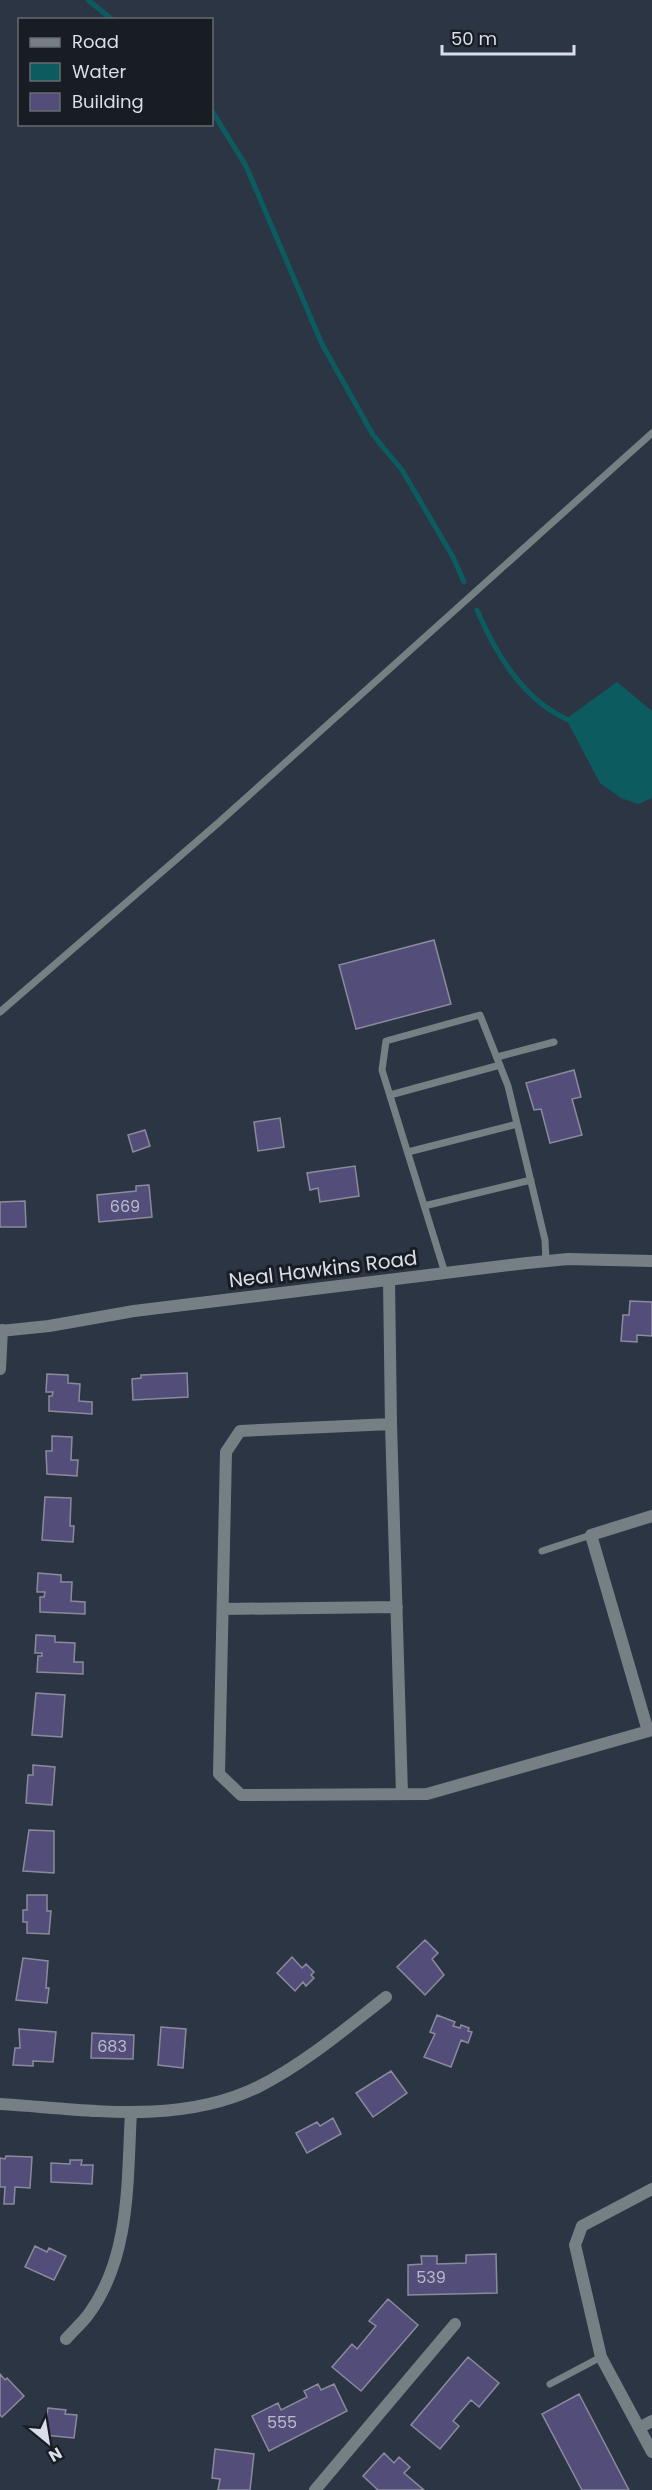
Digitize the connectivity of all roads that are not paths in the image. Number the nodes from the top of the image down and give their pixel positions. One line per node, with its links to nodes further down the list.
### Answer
1 (652, 433): 2 (lane)
2 (0, 1012)
3 (554, 1041): 4 (lane)
4 (497, 1057): 5 (lane); 6 (lane)
5 (500, 1065): 6 (lane); 7 (lane)
6 (390, 1095): 8 (lane)
7 (517, 1124): 8 (lane); 9 (lane)
8 (408, 1152): 10 (lane)
9 (531, 1180): 10 (lane); 11 (lane)
10 (424, 1206): 13 (lane)
11 (546, 1261): 12 (street, Neal Hawkins Road); 13 (street, Neal Hawkins Road)
12 (652, 1261)
13 (446, 1273): 14 (street, Neal Hawkins Road)
14 (389, 1280): 15 (street, Neal Hawkins Road); 17 (street)
15 (1, 1330): 16 (street)
16 (0, 1370)
17 (391, 1424): 21 (street); 22 (street)
18 (652, 1516): 19 (street)
19 (591, 1535): 20 (lane); 23 (street)
20 (542, 1551)
21 (397, 1607): 22 (street); 24 (street)
22 (223, 1609): 24 (street)
23 (650, 1730): 24 (street)
24 (402, 1794)
25 (386, 1997): 27 (street)
26 (0, 2104): 27 (street)
27 (131, 2112): 30 (street)
28 (652, 2189): 31 (street)
29 (455, 2324): 36 (street)
30 (66, 2339)
31 (601, 2357): 32 (lane); 34 (street)
32 (550, 2385)
33 (652, 2421): 34 (street)
34 (639, 2428): 35 (street)
35 (652, 2452)
36 (323, 2487)

